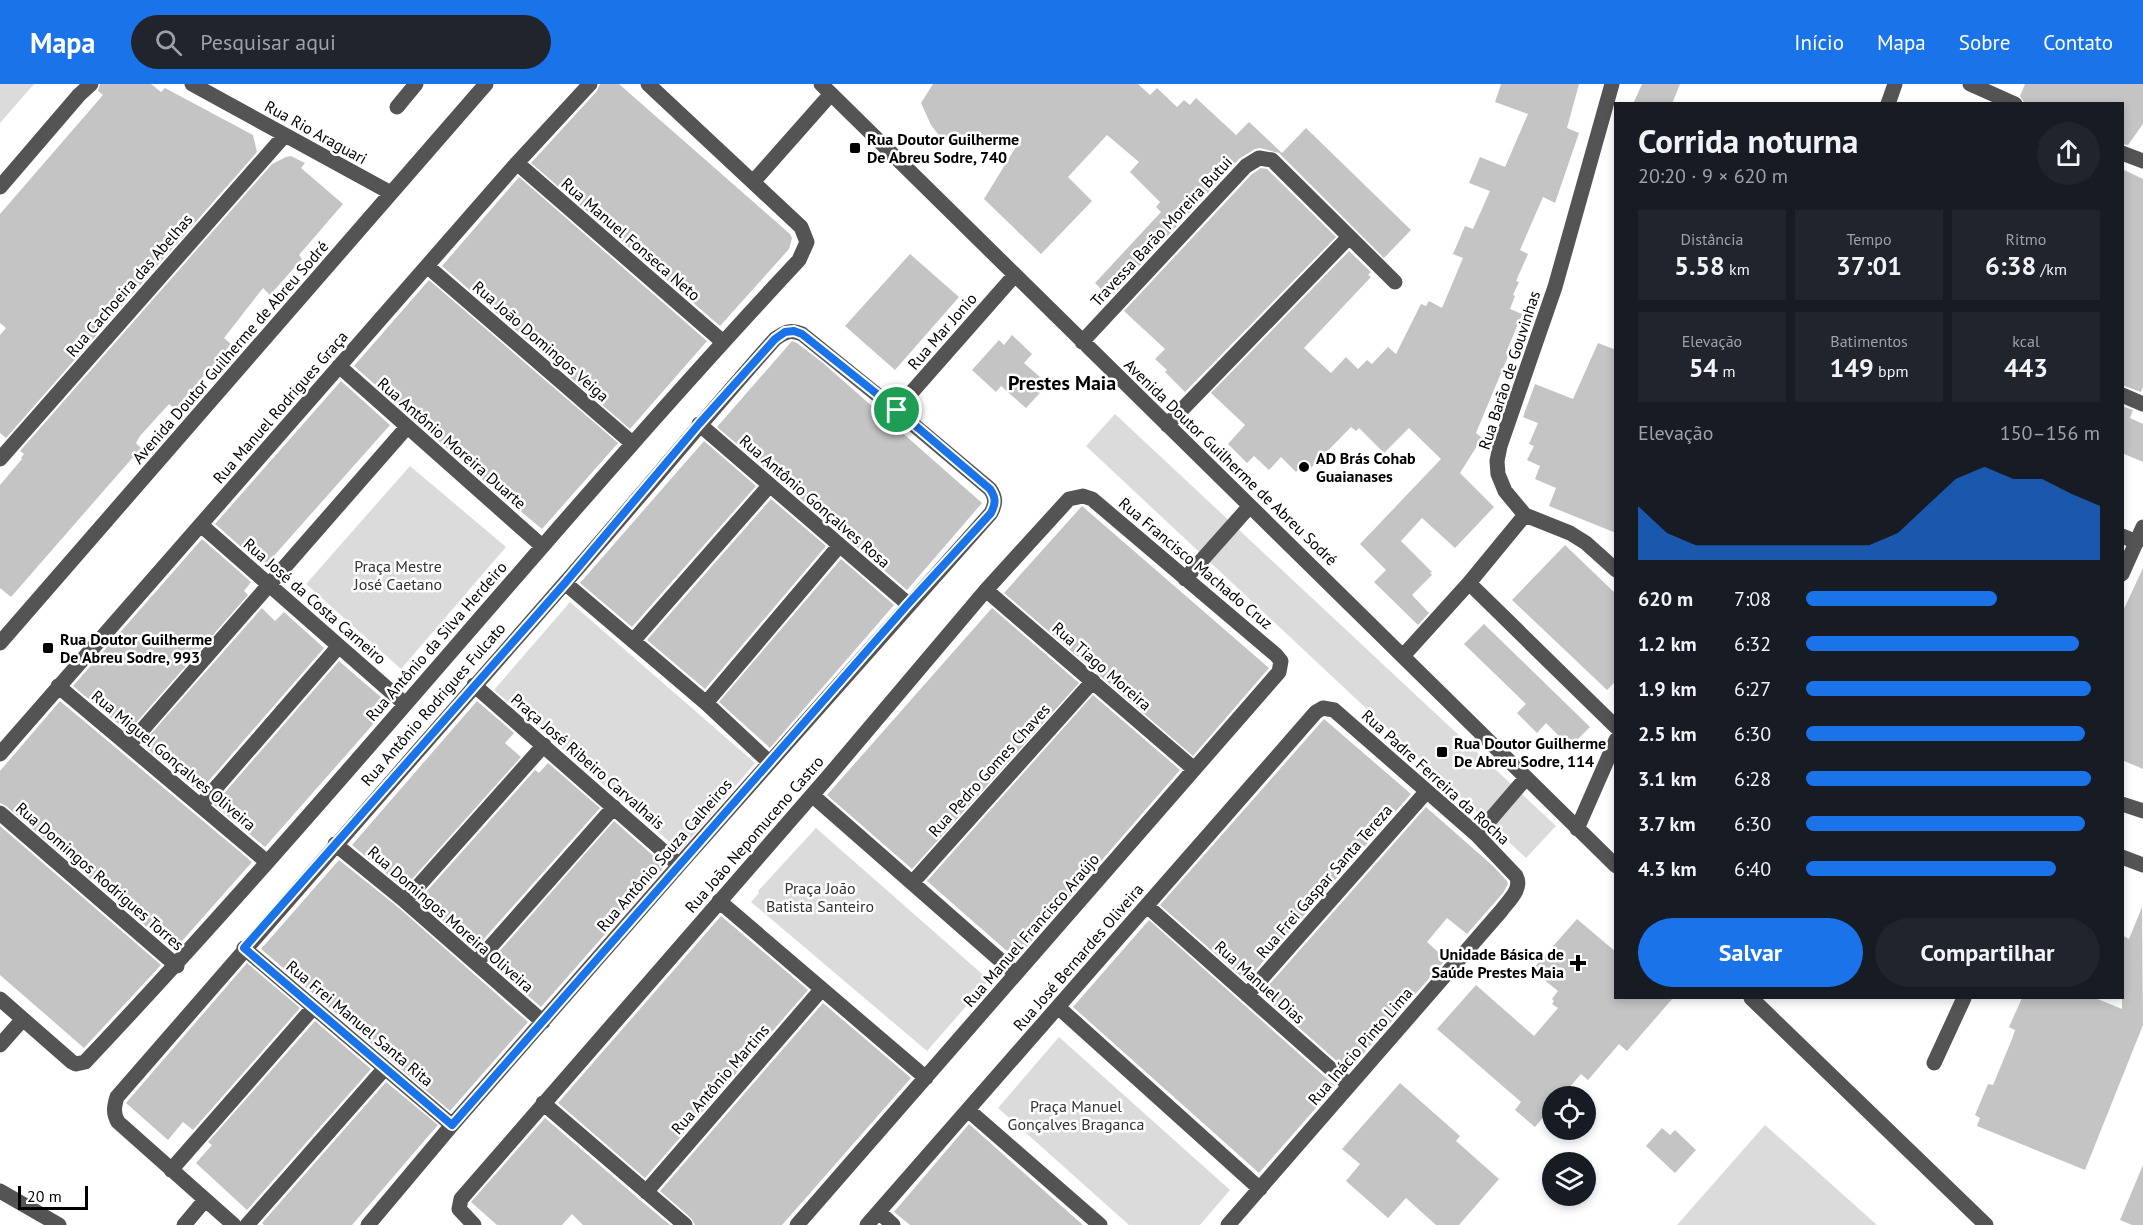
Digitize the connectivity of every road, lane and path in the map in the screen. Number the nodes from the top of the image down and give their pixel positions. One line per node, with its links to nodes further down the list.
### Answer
1 (91, 84): 19 (street)
2 (192, 84): 14 (street, Rua Rio Araguari)
3 (416, 84): 13 (street)
4 (486, 84): 20 (street, Avenida Doutor Guilherme de Abreu Sodré)
5 (590, 84): 17 (street, Rua Manuel Rodrigues Graça)
6 (648, 84): 18 (street)
7 (1612, 84): 39 (street, Rua Barão de Gouvinhas)
8 (1895, 84): 11 (street)
9 (1970, 84): 12 (street)
10 (825, 89): 18 (street); 23 (street, Avenida Doutor Guilherme de Abreu Sodré)
11 (1889, 102)
12 (2010, 102)
13 (397, 106)
14 (285, 135): 20 (street, Rua Rio Araguari); 35 (street, Rua Cachoeira das Abelhas)
15 (2124, 154): 16 (street)
16 (2143, 162)
17 (517, 163): 22 (street, Rua Manuel Rodrigues Graça); 25 (street, Rua Manuel Fonseca Neto)
18 (753, 182): 25 (street, Rua Antônio da Silva Herdeiro)
19 (0, 187)
20 (391, 193): 54 (street, Avenida Doutor Guilherme de Abreu Sodré)
21 (1349, 237): 24 (street, Travessa Barão Moreira Butui); 26 (street, Travessa Barão Moreira Butui); 32 (street)
22 (427, 266): 27 (street, Rua Manuel Rodrigues Graça); 34 (street, Rua João Domingos Veiga)
23 (1014, 276): 26 (street, Avenida Doutor Guilherme de Abreu Sodré); 30 (street, Rua Mar Jonio)
24 (1395, 282)
25 (723, 342): 34 (street, Rua Antônio da Silva Herdeiro)
26 (1082, 342): 32 (street, Avenida Doutor Guilherme de Abreu Sodré)
27 (339, 366): 33 (street, Rua Antônio Moreira Duarte); 40 (street, Rua Manuel Rodrigues Graça)
28 (2124, 396): 29 (street)
29 (2143, 404)
30 (897, 410): 31 (street, Rua Antônio Rodrigues Fulcato); 52 (street, Rua Antônio Souza Calheiros)
31 (699, 424): 36 (street, Rua Antônio Gonçalves Rosa); 48 (street, Rua Antônio Rodrigues Fulcato)
32 (1167, 425): 38 (street, Avenida Doutor Guilherme de Abreu Sodré)
33 (407, 427): 43 (street, Rua Antônio Moreira Duarte); 50 (street)
34 (632, 443): 43 (street, Rua Antônio da Silva Herdeiro)
35 (0, 459)
36 (769, 486): 44 (street, Rua Antônio Gonçalves Rosa); 53 (street)
37 (1092, 499): 47 (street, Rua Francisco Machado Cruz); 51 (street, Rua João Nepomuceno Castro)
38 (1250, 507): 47 (street); 57 (street, Avenida Doutor Guilherme de Abreu Sodré)
39 (1525, 515): 46 (street); 49 (street)
40 (201, 525): 50 (street, Rua José da Costa Carneiro); 60 (street, Rua Manuel Rodrigues Graça)
41 (2143, 527): 42 (street)
42 (2130, 539): 45 (street)
43 (542, 546): 62 (street, Rua Antônio da Silva Herdeiro)
44 (839, 546): 52 (street, Rua Antônio Gonçalves Rosa); 61 (street)
45 (2124, 565)
46 (1614, 568)
47 (1185, 579): 56 (street, Rua Francisco Machado Cruz)
48 (565, 583): 53 (street); 59 (street, Rua Antônio Rodrigues Fulcato)
49 (1469, 583): 57 (street); 64 (street)
50 (269, 584): 55 (street, Rua José da Costa Carneiro); 65 (street)
51 (986, 590): 58 (street, Rua Tiago Moreira); 73 (street, Rua João Nepomuceno Castro)
52 (908, 604): 69 (street, Rua Antônio Souza Calheiros)
53 (633, 641): 61 (street)
54 (0, 643)
55 (339, 646): 62 (street, Rua José da Costa Carneiro); 74 (street)
56 (1276, 655): 70 (street, Rua Manuel Francisco Araújo)
57 (1403, 656): 71 (street, Avenida Doutor Guilherme de Abreu Sodré)
58 (1092, 681): 70 (street, Rua Tiago Moreira); 87 (street, Rua Pedro Gomes Chaves)
59 (474, 685): 66 (street, Praça José Ribeiro Carvalhais); 81 (street, Rua Antônio Rodrigues Fulcato)
60 (58, 686): 65 (street, Rua Miguel Gonçalves Oliveira); 68 (street, Rua Manuel Rodrigues Graça)
61 (706, 703): 69 (street)
62 (405, 704): 83 (street, Rua Antônio da Silva Herdeiro)
63 (1316, 712): 72 (street, Rua Padre Ferreira da Rocha); 91 (street, Rua José Bernardes Oliveira)
64 (1614, 725)
65 (129, 745): 74 (street, Rua Miguel Gonçalves Oliveira)
66 (544, 745): 76 (street, Praça José Ribeiro Carvalhais); 89 (street)
67 (1614, 745): 79 (street)
68 (0, 754)
69 (769, 762): 85 (street, Rua Antônio Souza Calheiros)
70 (1194, 770): 95 (street, Rua Manuel Francisco Araújo)
71 (1526, 778): 79 (street, Avenida Doutor Guilherme de Abreu Sodré); 80 (street)
72 (1427, 791): 80 (street, Rua Padre Ferreira da Rocha); 97 (street, Rua Frei Gaspar Santa Tereza)
73 (812, 795): 87 (street); 90 (street, Rua João Nepomuceno Castro)
74 (201, 805): 83 (street, Rua Miguel Gonçalves Oliveira)
75 (2124, 805): 77 (street)
76 (614, 807): 85 (street, Praça José Ribeiro Carvalhais); 93 (street)
77 (2143, 811)
78 (0, 813): 94 (street, Rua Domingos Rodrigues Torres)
79 (1577, 828): 84 (street, Avenida Doutor Guilherme de Abreu Sodré)
80 (1477, 835): 88 (street, Rua Padre Ferreira da Rocha)
81 (335, 844): 89 (street, Rua Domingos Moreira Oliveira); 92 (street, Rua Antônio Rodrigues Fulcato)
82 (2124, 858): 86 (street)
83 (267, 862): 94 (street, Rua Antônio da Silva Herdeiro)
84 (1614, 864)
85 (679, 865): 104 (street, Rua Antônio Souza Calheiros)
86 (2143, 865)
87 (912, 884): 95 (street)
88 (1518, 889): 109 (street, Rua Inácio Pinto Lima)
89 (405, 901): 93 (street, Rua Domingos Moreira Oliveira)
90 (719, 901): 96 (street); 110 (street, Rua João Nepomuceno Castro)
91 (1147, 906): 97 (street, Rua Manuel Dias); 102 (street, Rua José Bernardes Oliveira)
92 (244, 948): 101 (street, Rua Frei Manuel Santa Rita); 113 (street, Rua Antônio Rodrigues Fulcato)
93 (476, 963): 104 (street, Rua Domingos Moreira Oliveira)
94 (177, 966): 103 (street, Rua Antônio da Silva Herdeiro)
95 (1017, 974): 108 (street, Rua Manuel Francisco Araújo)
96 (821, 990): 108 (street); 116 (street, Rua Antônio Martins)
97 (1248, 995): 109 (street, Rua Manuel Dias)
98 (0, 999): 103 (street)
99 (1752, 999): 131 (street)
100 (1964, 999): 106 (street)
101 (313, 1008): 107 (street, Rua Frei Manuel Santa Rita); 113 (street)
102 (1058, 1008): 111 (street, Rua José Bernardes Oliveira); 114 (street)
103 (23, 1019): 105 (street)
104 (543, 1022): 112 (street, Rua Antônio Souza Calheiros)
105 (0, 1045)
106 (1934, 1064)
107 (385, 1068): 112 (street, Rua Frei Manuel Santa Rita); 123 (street)
108 (926, 1078): 126 (street, Rua Manuel Francisco Araújo)
109 (1349, 1085): 114 (street, Rua Inácio Pinto Lima)
110 (543, 1103): 116 (street); 119 (street, Rua João Nepomuceno Castro)
111 (968, 1110): 118 (street, Rua José Bernardes Oliveira); 129 (street)
112 (452, 1125): 124 (street, Rua Antônio Souza Calheiros)
113 (171, 1170): 117 (street)
114 (1260, 1189): 130 (street, Rua Inácio Pinto Lima)
115 (0, 1191): 120 (street)
116 (646, 1192): 125 (street)
117 (206, 1200): 121 (street); 122 (street)
118 (879, 1212): 127 (street, Rua José Bernardes Oliveira); 128 (street)
119 (468, 1220)
120 (59, 1225)
121 (184, 1225)
122 (234, 1225)
123 (247, 1225)
124 (368, 1225)
125 (685, 1225)
126 (797, 1225)
127 (867, 1225)
128 (893, 1225)
129 (1100, 1225)
130 (1228, 1225)
131 (1986, 1225)

